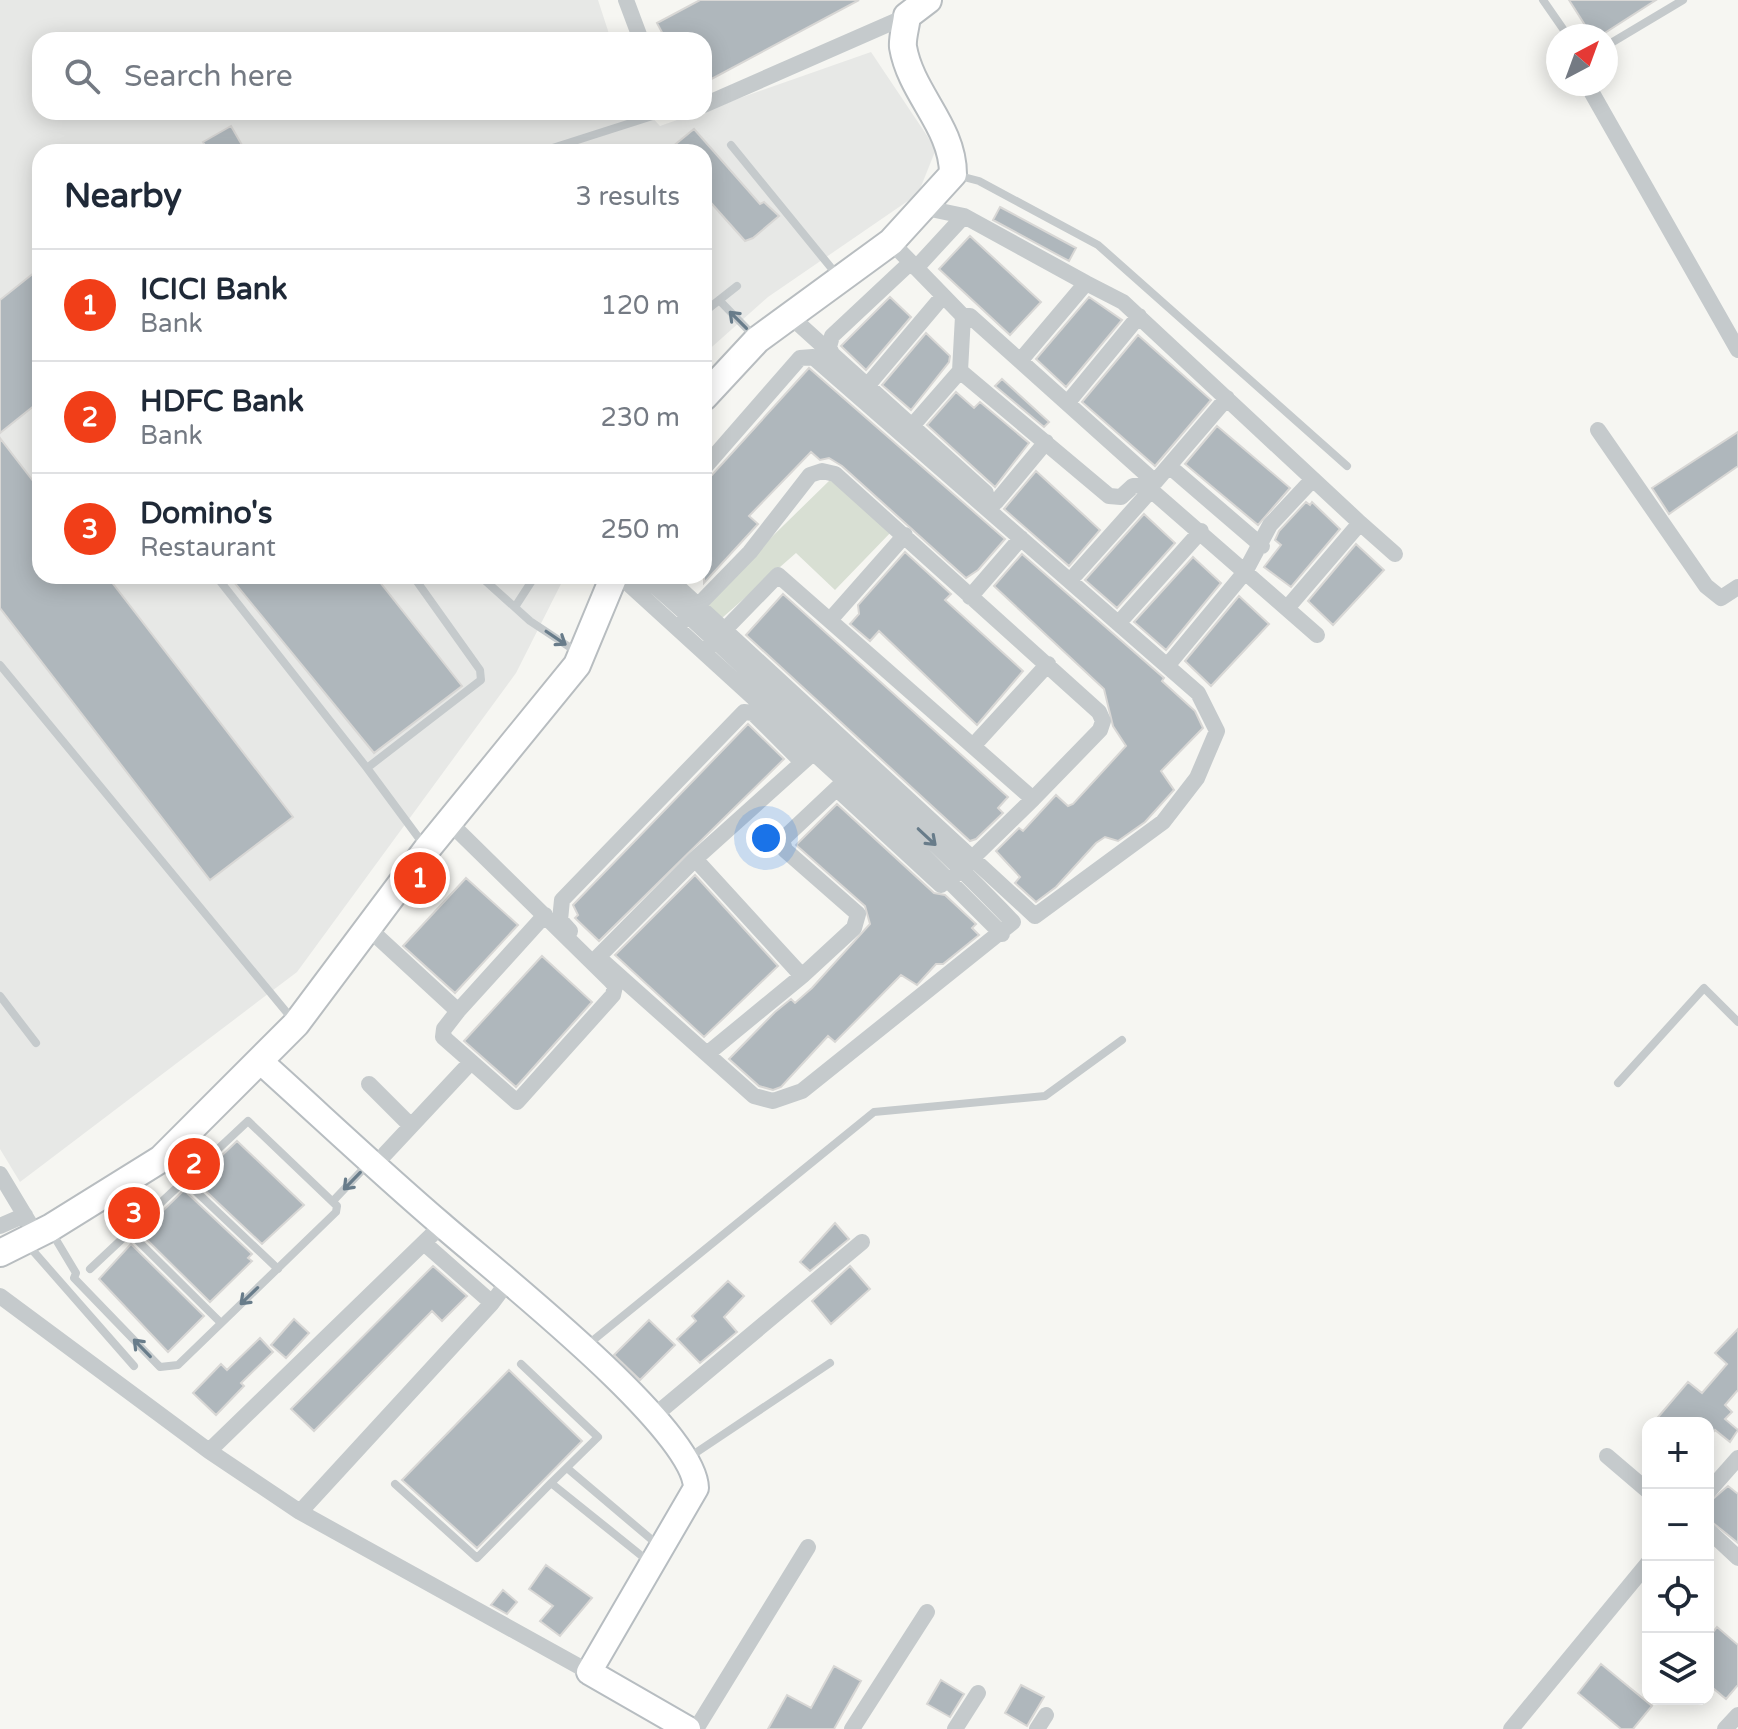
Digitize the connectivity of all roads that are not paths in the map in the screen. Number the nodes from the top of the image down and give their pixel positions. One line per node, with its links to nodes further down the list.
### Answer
1 (626, 0): 7 (street)
2 (928, 0): 5 (main road)
3 (1543, 0): 6 (lane)
4 (1683, 0): 8 (lane)
5 (907, 16): 10 (street); 14 (main road)
6 (1560, 24)
7 (638, 32)
8 (1618, 39)
9 (1594, 96): 29 (street)
10 (712, 101)
11 (640, 120): 12 (lane)
12 (565, 144)
13 (731, 145): 19 (lane)
14 (953, 174): 15 (main road); 42 (lane)
15 (926, 208): 16 (street); 17 (main road)
16 (964, 216): 18 (street); 20 (street)
17 (891, 242): 18 (street); 19 (main road)
18 (914, 265): 22 (street); 30 (street)
19 (840, 279): 25 (main road)
20 (1086, 283): 27 (street); 31 (street)
21 (737, 286): 23 (lane)
22 (943, 296): 26 (street); 33 (street)
23 (719, 300): 24 (lane); 28 (lane, one-way to 23)
24 (712, 306)
25 (790, 316): 28 (main road); 30 (street)
26 (963, 316): 31 (street); 32 (street)
27 (1139, 316): 35 (street); 36 (street)
28 (757, 340): 34 (main road)
29 (1738, 350)
30 (832, 354): 33 (street)
31 (1020, 361): 36 (street)
32 (960, 371): 37 (street); 39 (street)
33 (867, 386): 37 (street)
34 (712, 388)
35 (1227, 398): 41 (street); 43 (street)
36 (1069, 401): 41 (street)
37 (912, 426): 45 (street)
38 (1598, 430): 61 (street)
39 (1046, 442): 44 (street); 45 (street)
40 (712, 459): 49 (street)
41 (1169, 466): 50 (street)
42 (1347, 466)
43 (1313, 479): 46 (street); 50 (street)
44 (1152, 489): 47 (street); 53 (street)
45 (996, 502): 53 (street)
46 (1360, 523): 51 (street); 64 (street)
47 (1201, 531): 52 (street); 66 (street)
48 (905, 535): 62 (street); 65 (street); 67 (street)
49 (1021, 538): 62 (street); 83 (street)
50 (1262, 546): 52 (street)
51 (1395, 554)
52 (1245, 572): 64 (street); 71 (street)
53 (1076, 574): 66 (street)
54 (222, 584): 77 (lane)
55 (419, 584): 77 (lane)
56 (489, 584): 63 (lane)
57 (530, 584): 63 (lane)
58 (611, 584): 70 (main road)
59 (653, 584): 65 (street)
60 (653, 584): 65 (street)
61 (1738, 587)
62 (970, 597): 72 (street)
63 (515, 607): 70 (lane, one-way to 70)
64 (1288, 607): 68 (street)
65 (687, 617): 69 (street); 69 (street)
66 (1124, 617): 71 (street)
67 (830, 620): 69 (street); 75 (street)
68 (1317, 635)
69 (713, 640): 76 (street); 83 (street)
70 (581, 656): 80 (main road)
71 (1172, 660): 74 (street)
72 (1048, 664): 75 (street); 79 (street)
73 (1, 668): 92 (lane)
74 (1212, 695)
75 (973, 746): 79 (street)
76 (811, 750): 78 (street); 82 (street); 87 (street)
77 (367, 768): 81 (lane)
78 (846, 780): 83 (street); 86 (street); 88 (street)
79 (1033, 799): 83 (street)
80 (449, 822): 81 (main road); 84 (street)
81 (427, 849): 85 (main road)
82 (695, 859): 87 (street); 88 (street)
83 (962, 869): 86 (street)
84 (545, 915): 90 (street); 97 (street)
85 (368, 928): 90 (street); 92 (main road)
86 (997, 937): 95 (street)
87 (598, 957): 95 (street)
88 (802, 976): 95 (street)
89 (0, 996): 94 (lane)
90 (458, 1011): 97 (street)
91 (1738, 1022): 98 (lane)
92 (296, 1024): 96 (main road)
93 (1122, 1040): 120 (lane)
94 (36, 1043)
95 (707, 1054)
96 (261, 1062): 101 (street); 103 (main road)
97 (471, 1062): 100 (street)
98 (1618, 1083)
99 (369, 1084): 100 (street)
100 (411, 1126): 101 (street)
101 (378, 1158): 105 (lane, one-way to 105); 107 (street)
102 (0, 1174): 109 (street)
103 (127, 1180): 106 (lane); 109 (main road)
104 (185, 1181): 105 (lane); 106 (lane); 115 (lane)
105 (333, 1201): 115 (lane)
106 (157, 1207): 110 (lane)
107 (442, 1225): 112 (street); 116 (street)
108 (0, 1226): 109 (street)
109 (34, 1229): 113 (main road); 119 (lane, one-way to 109); 123 (lane)
110 (130, 1233): 114 (lane); 119 (lane)
111 (862, 1242): 124 (street)
112 (424, 1243): 118 (street); 125 (street)
113 (0, 1253)
114 (90, 1269)
115 (278, 1269): 119 (lane, one-way to 119)
116 (509, 1280): 118 (street); 120 (street)
117 (0, 1296): 125 (street)
118 (492, 1303): 134 (street)
119 (221, 1323)
120 (583, 1349): 124 (street)
121 (830, 1363): 128 (lane)
122 (521, 1364): 129 (lane)
123 (134, 1366)
124 (654, 1416): 128 (street)
125 (209, 1451): 134 (street)
126 (1607, 1456): 132 (street)
127 (1738, 1458): 133 (street)
128 (687, 1459): 137 (street)
129 (567, 1468): 130 (lane); 137 (lane)
130 (551, 1483): 131 (lane); 137 (lane)
131 (395, 1484)
132 (1646, 1489)
133 (1711, 1489)
134 (300, 1512): 141 (street)
135 (1714, 1536): 138 (street)
136 (808, 1547): 145 (street)
137 (657, 1556): 141 (street)
138 (1738, 1558)
139 (1642, 1570): 148 (street)
140 (927, 1612): 146 (street)
141 (589, 1672): 144 (street)
142 (978, 1693): 147 (street)
143 (1738, 1715): 149 (street)
144 (688, 1729)
145 (696, 1729)
146 (852, 1729)
147 (955, 1729)
148 (1511, 1729)
149 (1725, 1729)

